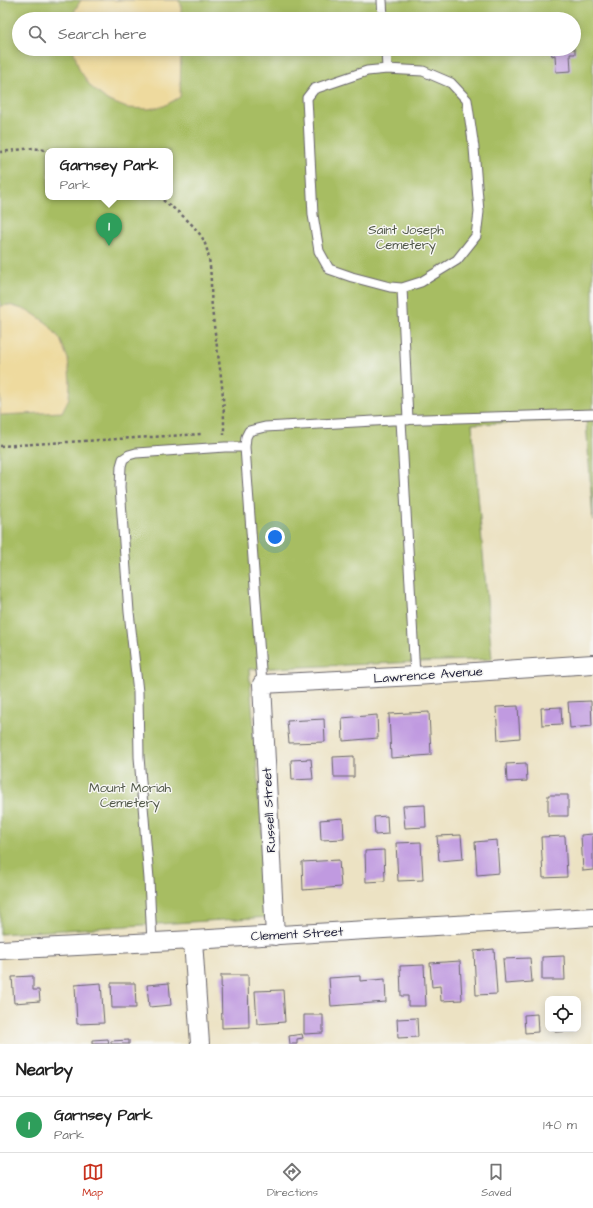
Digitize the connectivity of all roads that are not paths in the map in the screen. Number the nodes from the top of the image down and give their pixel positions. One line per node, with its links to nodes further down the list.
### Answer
1 (382, 0): 2 (lane)
2 (383, 12)
3 (386, 56): 4 (lane)
4 (387, 69): 5 (lane); 5 (lane)
5 (402, 288): 7 (lane)
6 (593, 414): 7 (lane)
7 (405, 420): 8 (lane); 10 (lane)
8 (245, 447): 11 (lane); 15 (lane)
9 (593, 664): 10 (street, Lawrence Avenue)
10 (415, 676): 11 (street, Lawrence Avenue)
11 (262, 684): 13 (street, Russell Street)
12 (593, 917): 13 (street, Clement Street)
13 (275, 936): 14 (street, Clement Street)
14 (193, 940): 15 (street, Clement Street); 17 (street)
15 (152, 942): 16 (street, Clement Street)
16 (0, 950)
17 (200, 1044)

